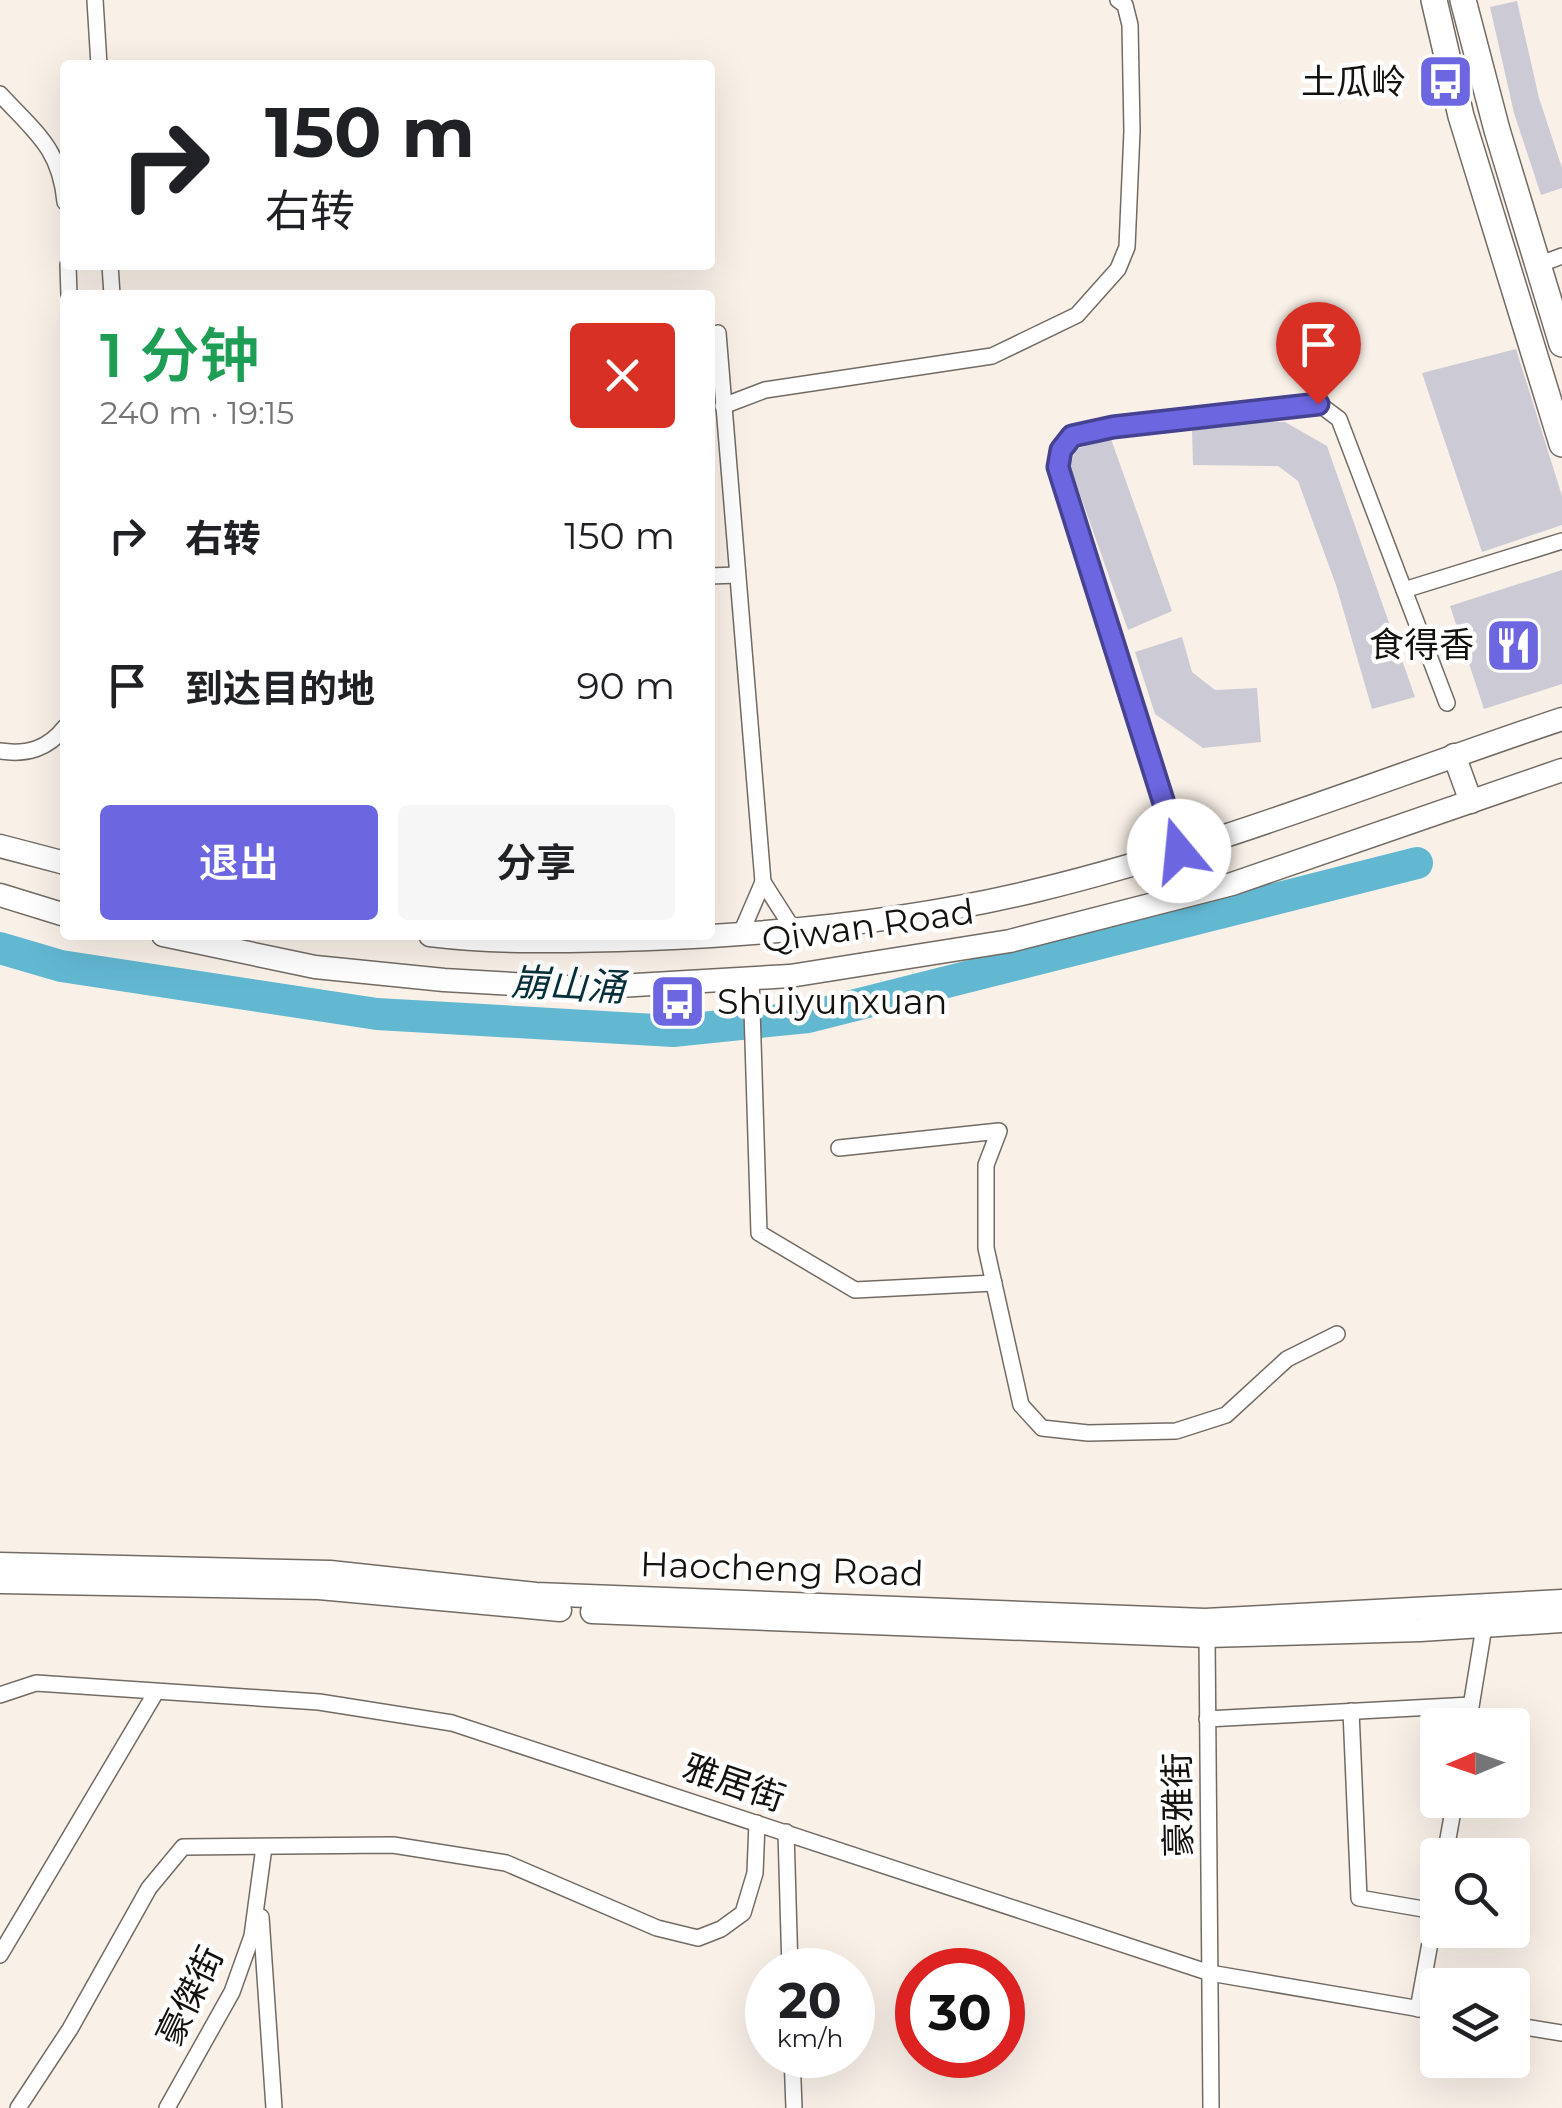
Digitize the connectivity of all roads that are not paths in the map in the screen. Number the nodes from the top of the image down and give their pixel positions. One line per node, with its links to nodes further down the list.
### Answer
1 (95, 0): 5 (street)
2 (1118, 0): 11 (street)
3 (1434, 0): 12 (main road)
4 (1463, 0): 8 (main road)
5 (99, 60)
6 (0, 94): 7 (street)
7 (60, 169)
8 (1550, 260): 10 (main road)
9 (718, 333): 11 (street)
10 (1562, 344)
11 (724, 406): 14 (street)
12 (1562, 444)
13 (1562, 541): 16 (street)
14 (738, 574): 15 (street); 27 (street)
15 (715, 576)
16 (1404, 590): 17 (street); 25 (street)
17 (1447, 704)
18 (1562, 719): 21 (street, Qiwan Road)
19 (60, 732): 20 (street)
20 (0, 752)
21 (1454, 755): 23 (street); 25 (street, Qiwan Road)
22 (1562, 770): 23 (street, Qiwan Road)
23 (1471, 802): 36 (street, Qiwan Road)
24 (0, 846): 26 (street)
25 (1179, 851): 30 (street, Qiwan Road)
26 (60, 861)
27 (763, 882): 30 (street); 31 (street)
28 (0, 895): 29 (street)
29 (60, 913)
30 (793, 929): 31 (street, Qiwan Road)
31 (741, 934): 32 (street, Qiwan Road)
32 (715, 935)
33 (186, 940): 36 (street, Qiwan Road)
34 (523, 940): 35 (street, Qiwan Road)
35 (605, 940)
36 (750, 978): 38 (street)
37 (839, 1148): 38 (street)
38 (994, 1283): 39 (street)
39 (1337, 1334)
40 (0, 1564): 42 (street, Haocheng Road)
41 (0, 1582): 45 (street, Haocheng Road)
42 (1562, 1601)
43 (1562, 1621): 44 (street, Haocheng Road)
44 (1484, 1627): 45 (street, Haocheng Road); 48 (street)
45 (1207, 1636): 51 (street, 豪雅街)
46 (156, 1692): 47 (street, 雅居街); 52 (street, 雅居街); 59 (street)
47 (0, 1695)
48 (1471, 1705): 49 (street); 50 (street)
49 (1471, 1708)
50 (1352, 1712): 51 (street); 56 (street)
51 (1207, 1719): 60 (street, 豪雅街)
52 (757, 1823): 53 (street, 雅居街); 54 (street)
53 (786, 1832): 57 (street); 60 (street, 雅居街)
54 (264, 1847): 55 (street, 豪傑街); 65 (street)
55 (259, 1886): 66 (street, 豪傑街); 67 (street)
56 (1420, 1904)
57 (789, 1948)
58 (1429, 1948): 61 (street)
59 (0, 1955)
60 (1210, 1972): 61 (street, 雅居街); 69 (street)
61 (1418, 2009)
62 (1530, 2028): 63 (street)
63 (1562, 2033)
64 (793, 2078): 68 (street)
65 (18, 2108)
66 (167, 2108)
67 (274, 2108)
68 (794, 2108)
69 (1211, 2108)

